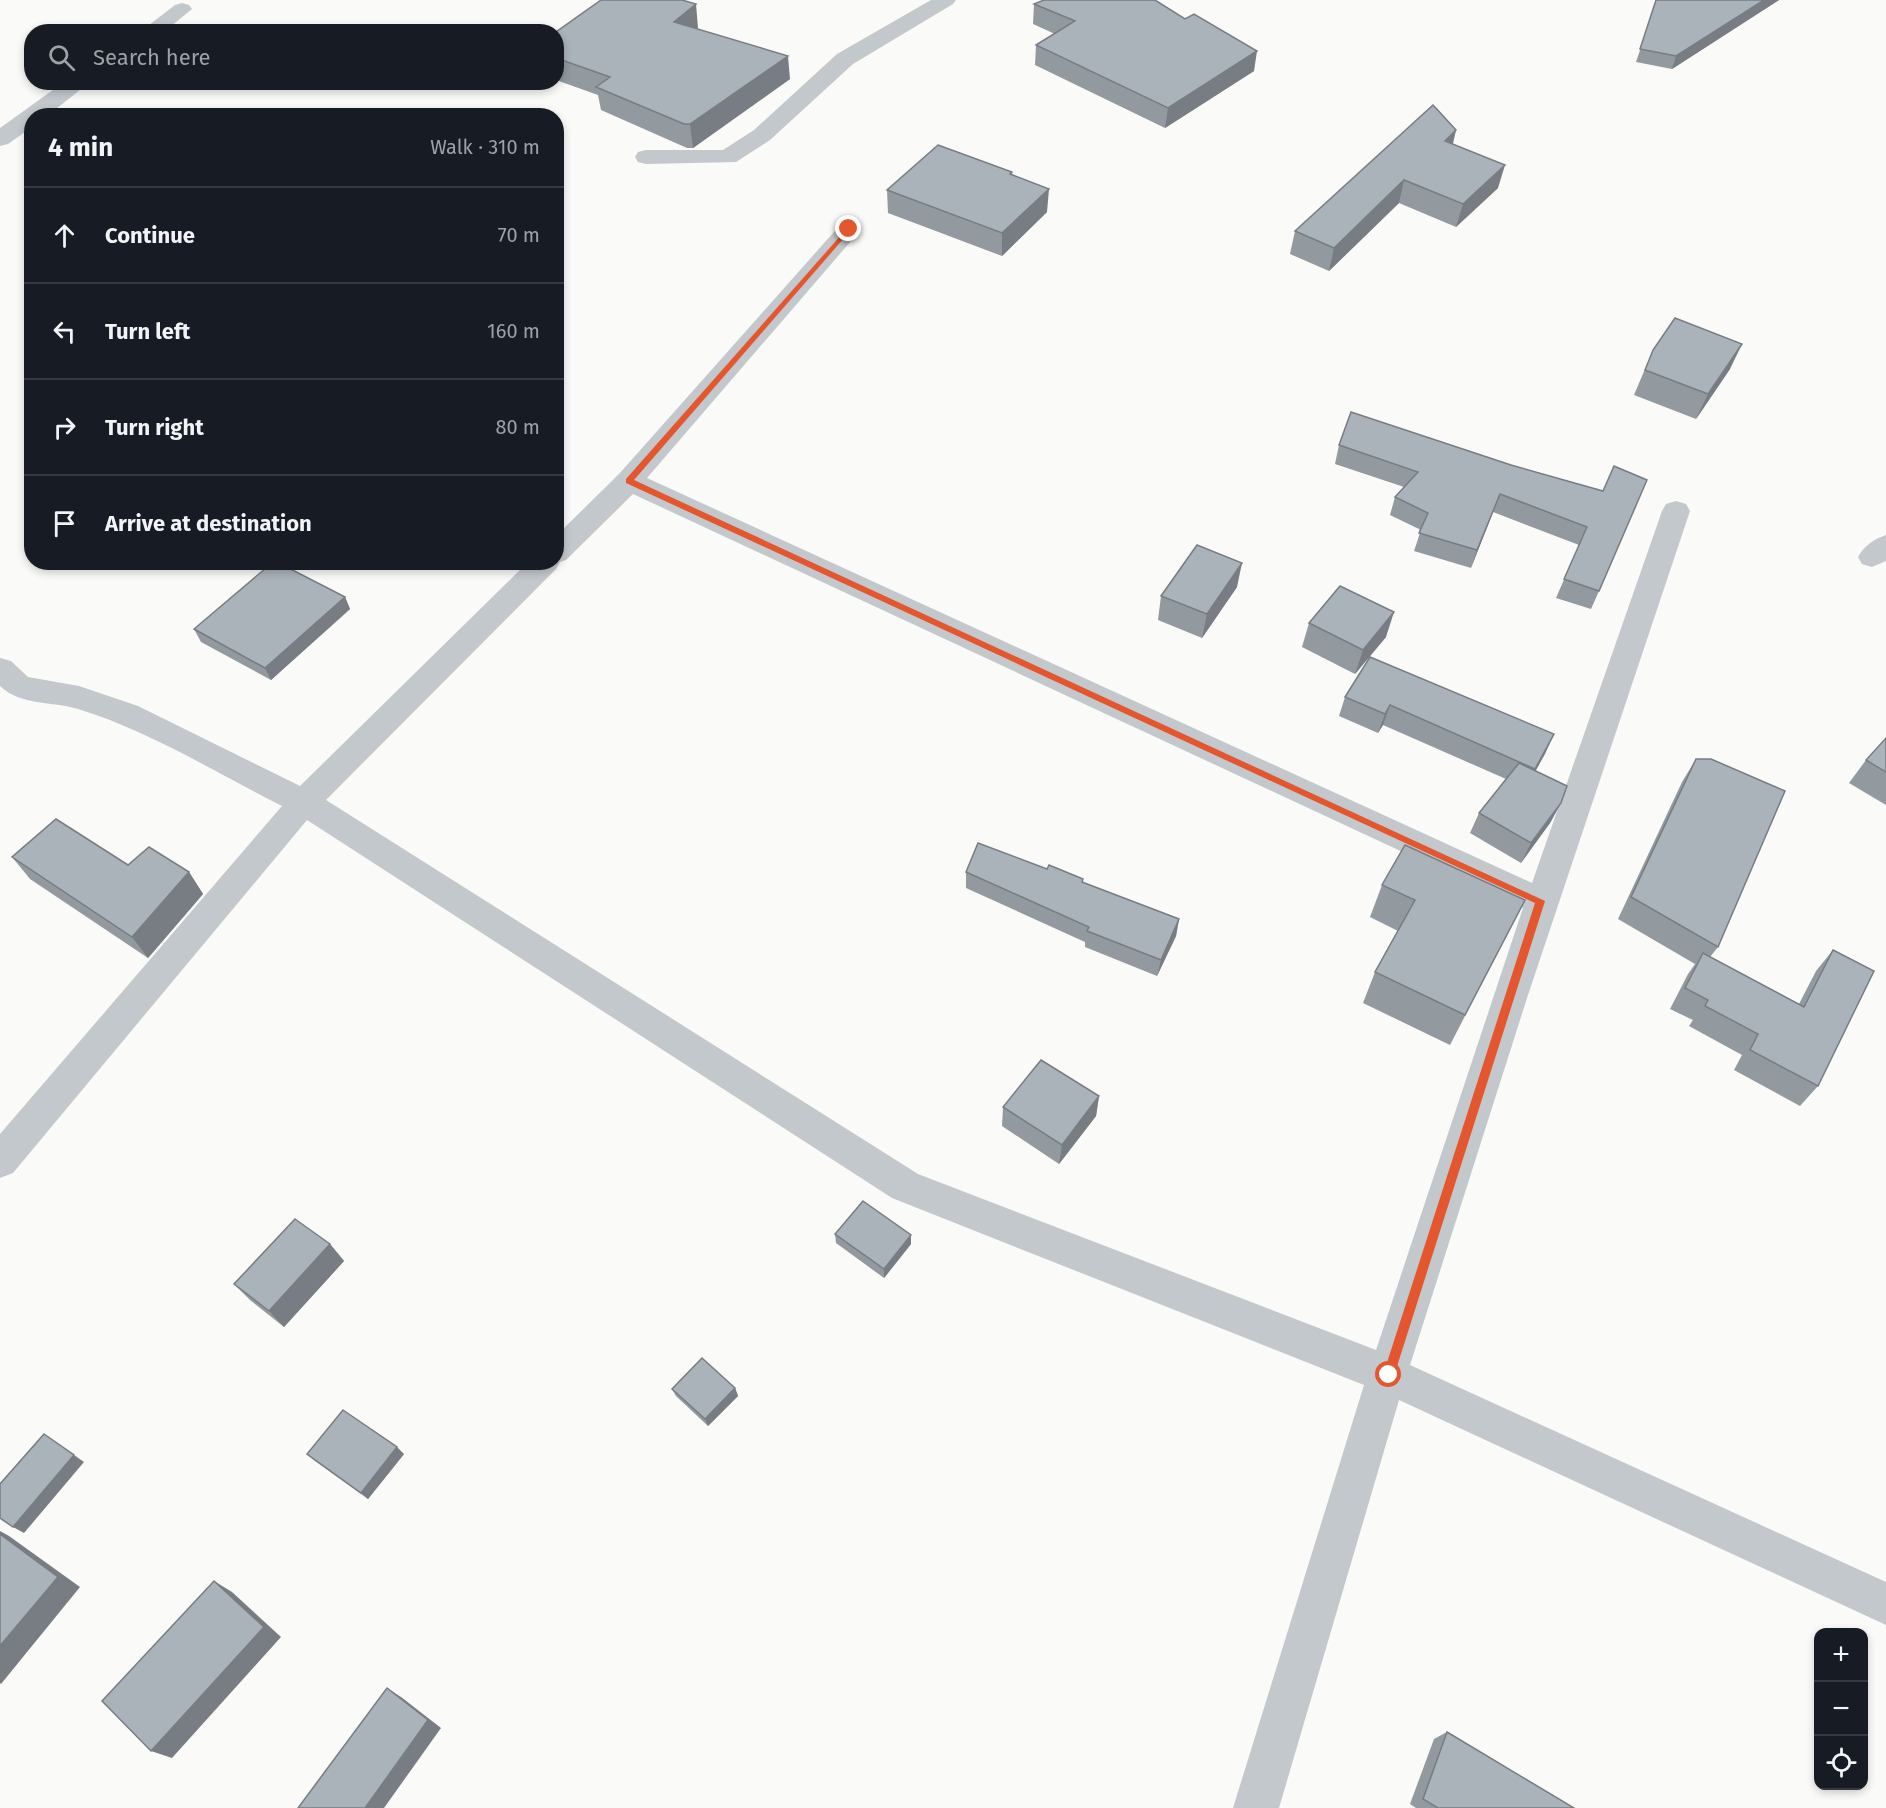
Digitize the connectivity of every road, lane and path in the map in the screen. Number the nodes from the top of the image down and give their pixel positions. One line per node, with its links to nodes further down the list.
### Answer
1 (946, 0): 8 (street)
2 (182, 9): 3 (street)
3 (161, 24)
4 (68, 90): 5 (street)
5 (43, 108)
6 (24, 122): 7 (street)
7 (0, 139)
8 (646, 157)
9 (849, 229): 10 (street)
10 (629, 481): 12 (street); 16 (street)
11 (1676, 511): 16 (street)
12 (564, 545)
13 (538, 570): 15 (street)
14 (0, 669): 15 (street)
15 (304, 802): 17 (street); 18 (street)
16 (1540, 901): 18 (street)
17 (0, 1161)
18 (1389, 1375): 19 (street); 20 (street)
19 (1886, 1604)
20 (1256, 1808)

